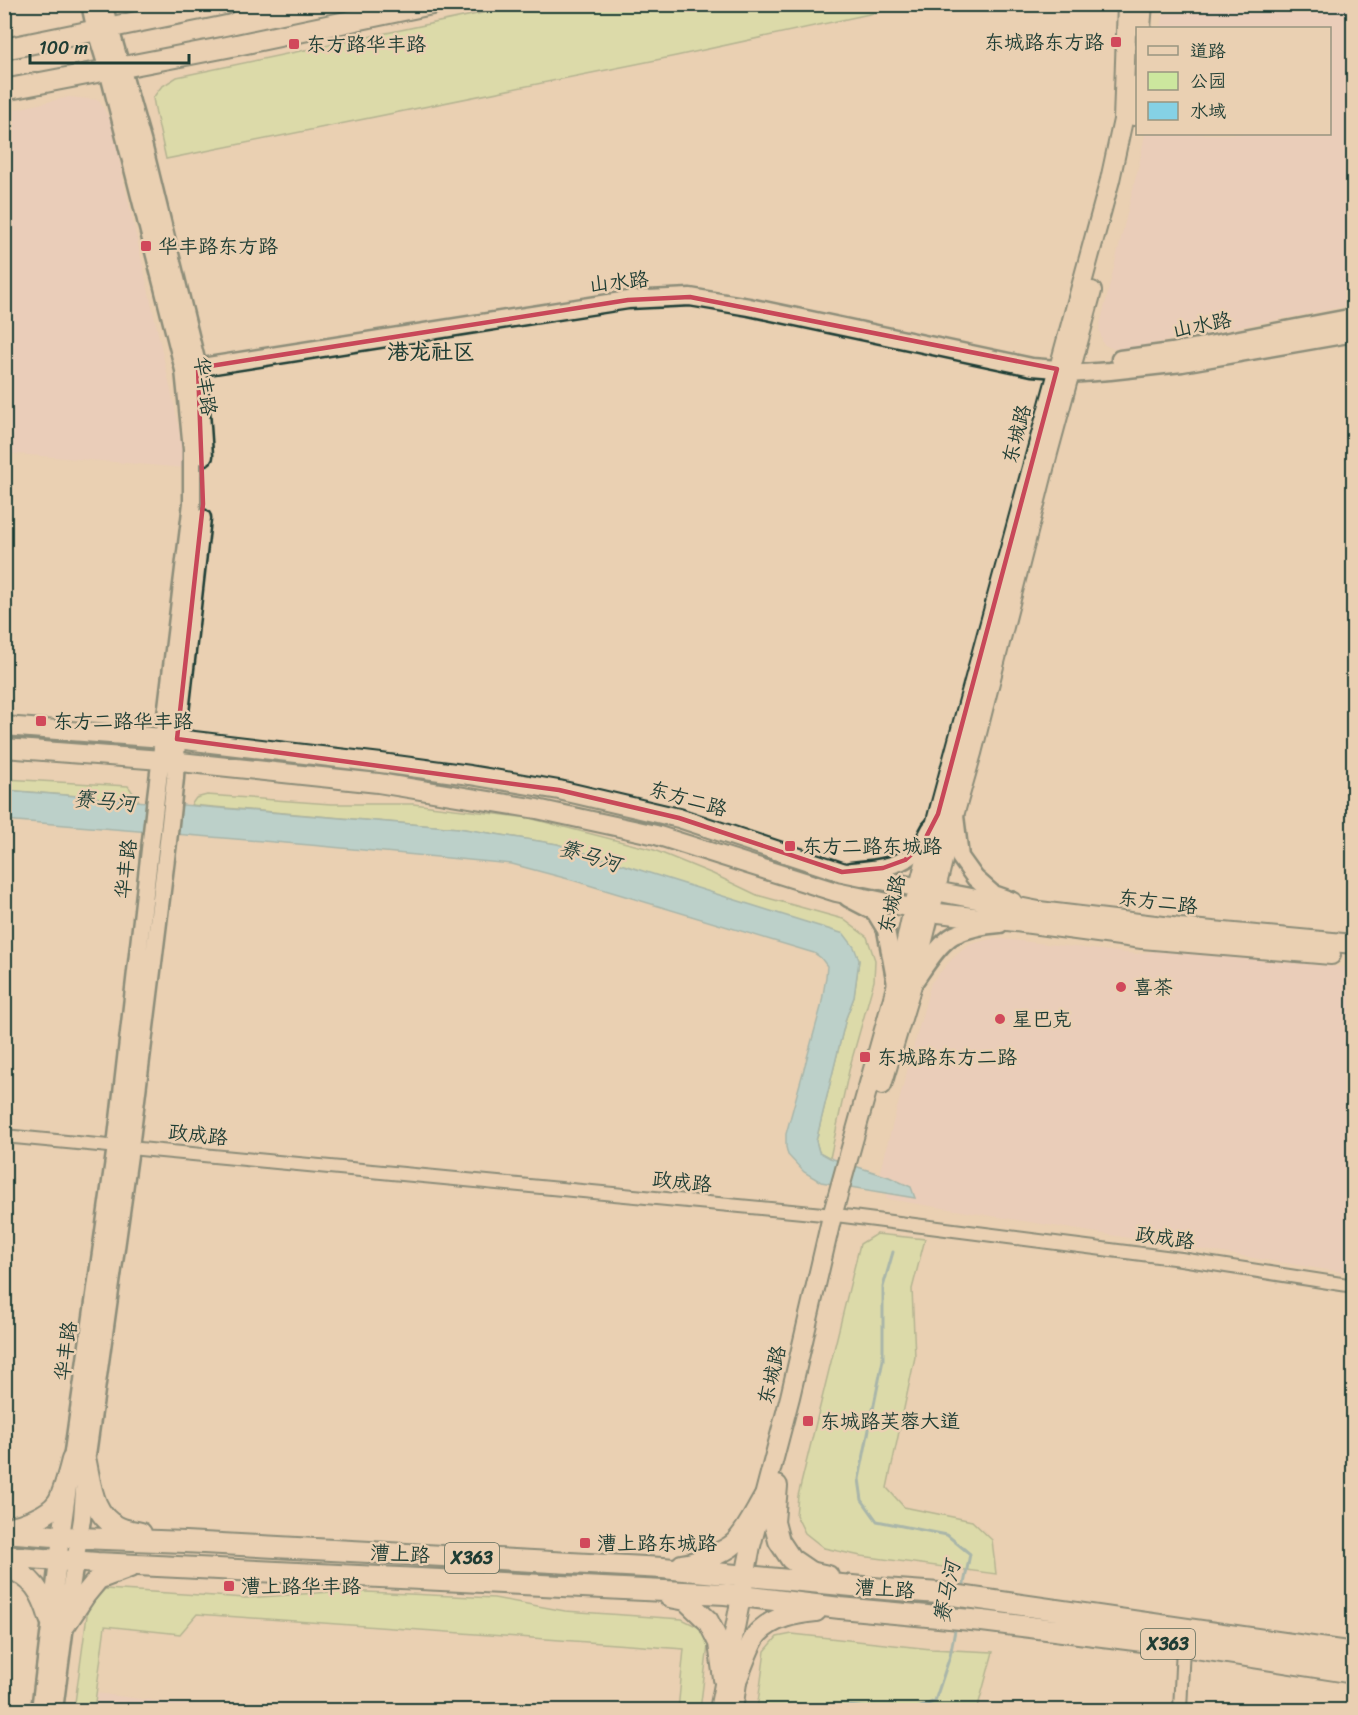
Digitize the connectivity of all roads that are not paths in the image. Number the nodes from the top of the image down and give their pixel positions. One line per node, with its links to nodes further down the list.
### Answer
1 (90, 4): 8 (street, 华丰路)
2 (103, 4): 8 (street, 华丰路)
3 (225, 4): 8 (main road)
4 (432, 4): 10 (main road)
5 (1127, 4): 16 (main road, 东城路)
6 (1143, 4): 7 (main road)
7 (1141, 27)
8 (102, 30): 9 (main road); 10 (street, 华丰路)
9 (4, 49)
10 (115, 69): 11 (main road); 15 (street, 华丰路)
11 (4, 90)
12 (1136, 96): 16 (main road, 东城路)
13 (1353, 317): 16 (street, 山水路)
14 (1353, 333): 16 (street, 山水路)
15 (191, 369): 16 (street, 山水路); 18 (street, 华丰路)
16 (1066, 369): 21 (main road, 东城路)
17 (4, 726): 18 (main road, 东方二路)
18 (170, 739): 20 (street, 华丰路); 22 (main road, 东方二路)
19 (4, 748): 20 (main road, 东方二路)
20 (169, 761): 24 (main road, 东方二路); 32 (street, 华丰路); 32 (street, 华丰路)
21 (947, 813): 22 (street); 23 (main road, 东城路); 26 (street)
22 (842, 872): 23 (main road, 东方二路)
23 (927, 890): 25 (main road, 东城路); 26 (main road, 东方二路)
24 (836, 892): 25 (main road, 东方二路); 30 (street)
25 (922, 910): 27 (main road, 东方二路); 30 (main road, 东城路)
26 (1039, 911): 28 (main road, 东方二路)
27 (1016, 921): 29 (main road, 东方二路); 30 (street)
28 (1353, 944)
29 (1353, 956)
30 (904, 986): 33 (main road, 东城路)
31 (4, 1136): 32 (street, 政成路)
32 (123, 1147): 33 (street, 政成路); 35 (street, 华丰路)
33 (838, 1216): 34 (street, 政成路); 36 (main road, 东城路)
34 (1353, 1286)
35 (79, 1461): 37 (main road); 38 (street, 华丰路); 39 (main road)
36 (770, 1492): 44 (main road); 45 (main road, 东城路); 47 (main road)
37 (4, 1530): 38 (main road, 漕上路 / X363)
38 (70, 1537): 39 (main road, 漕上路 / X363); 41 (street, 华丰路)
39 (185, 1542): 44 (main road, 漕上路 / X363)
40 (4, 1556): 41 (main road, 漕上路 / X363)
41 (67, 1561): 42 (main road, 漕上路 / X363); 49 (street, 华丰路)
42 (141, 1564): 46 (main road, 漕上路 / X363); 49 (main road)
43 (4, 1566): 49 (main road)
44 (663, 1568): 45 (main road, 漕上路 / X363)
45 (747, 1586): 46 (main road, 漕上路 / X363); 47 (main road, 漕上路 / X363); 48 (main road, 漕上路 / X363); 53 (main road, 东城路)
46 (626, 1588): 53 (main road)
47 (884, 1589): 51 (main road, 漕上路 / X363)
48 (840, 1608): 50 (main road, 漕上路 / X363); 53 (main road)
49 (58, 1622): 54 (street, 华丰路); 55 (street, 华丰路)
50 (1183, 1646): 52 (main road, X363); 58 (street)
51 (1353, 1653)
52 (1353, 1673)
53 (731, 1677): 56 (main road, 东城路); 57 (main road, 东城路)
54 (40, 1710)
55 (54, 1710)
56 (719, 1710)
57 (733, 1710)
58 (1180, 1710)

